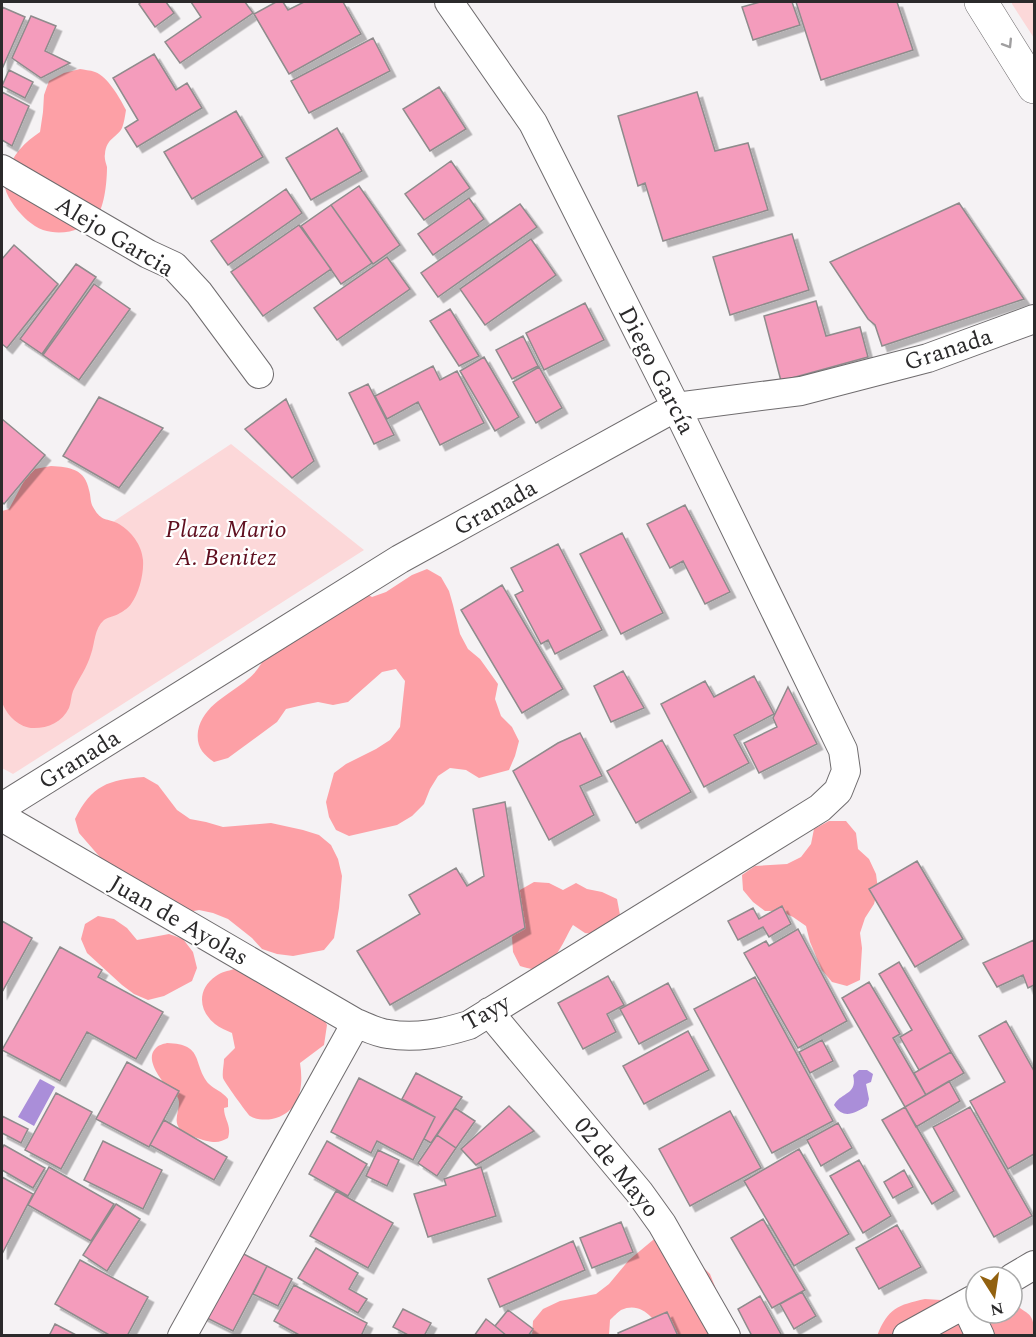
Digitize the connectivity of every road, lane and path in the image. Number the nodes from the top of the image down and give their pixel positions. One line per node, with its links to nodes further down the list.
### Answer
1 (449, 2): 7 (street, Diego García)
2 (981, 2): 3 (main road, one-way to 3)
3 (1035, 87)
4 (2, 170): 6 (street, Alejo Garcia)
5 (1035, 319): 7 (street, Granada)
6 (260, 374)
7 (676, 407): 8 (street, Diego García); 9 (street, Granada)
8 (843, 750): 11 (street, Tayy)
9 (2, 807)
10 (2, 817): 12 (street, Juan de Ayolas)
11 (489, 1012): 12 (street, Tayy); 15 (street, 02 de Mayo)
12 (356, 1023): 14 (street)
13 (964, 1304): 16 (street)
14 (182, 1335)
15 (726, 1335)
16 (907, 1335)

